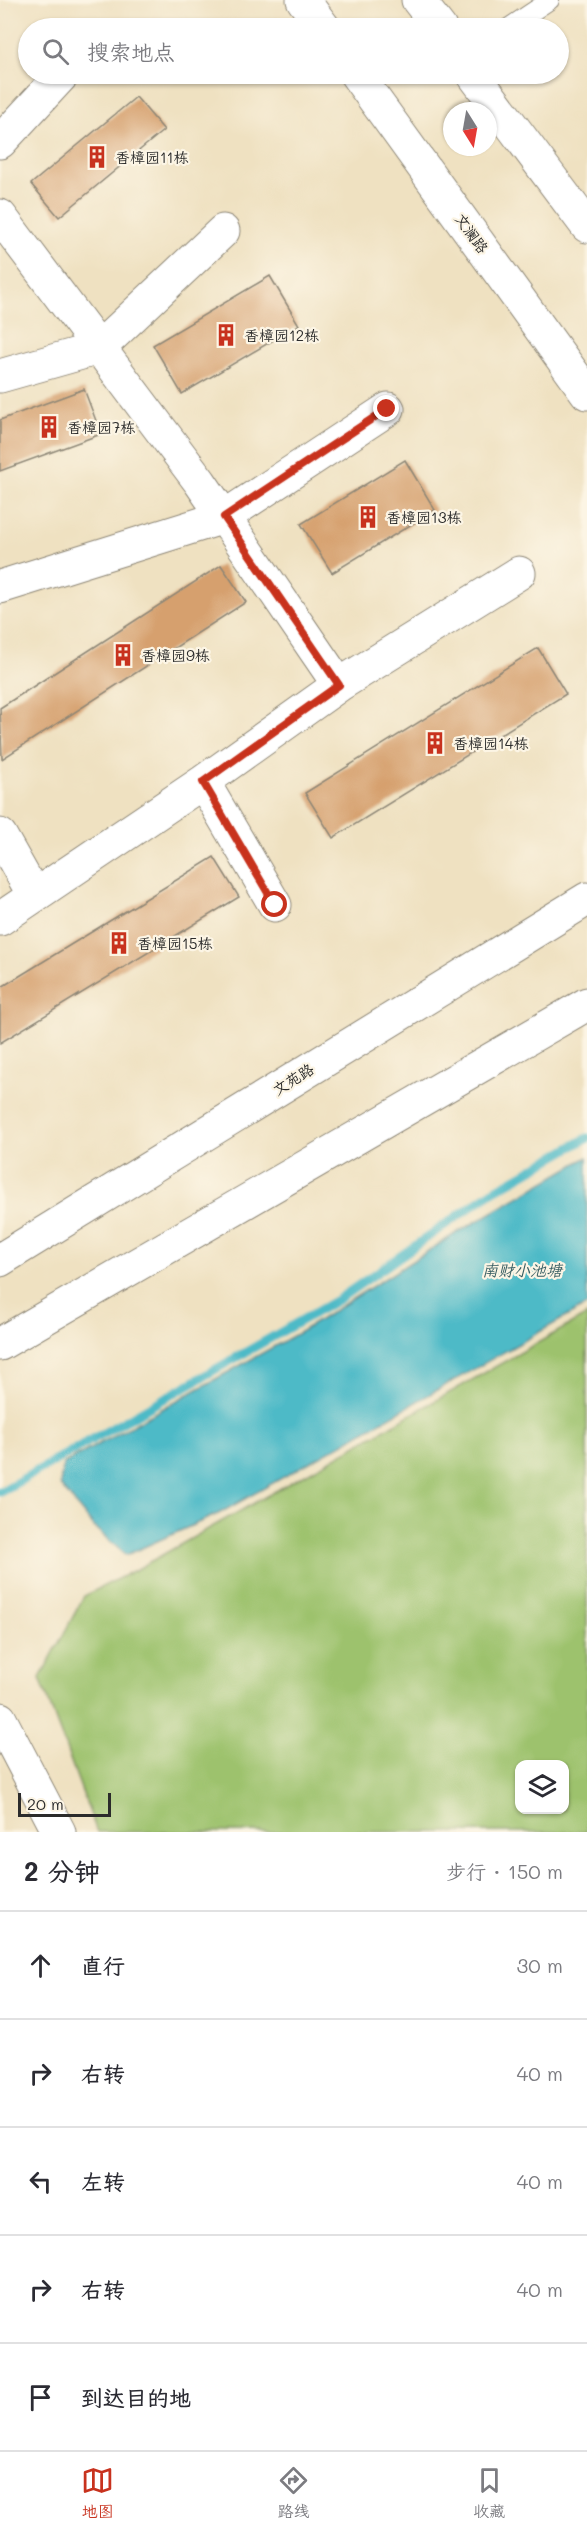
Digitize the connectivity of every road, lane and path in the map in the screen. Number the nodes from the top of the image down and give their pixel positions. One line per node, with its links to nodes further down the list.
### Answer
1 (303, 0): 4 (street)
2 (418, 0): 5 (street)
3 (550, 0): 6 (lane)
4 (316, 18)
5 (432, 18)
6 (523, 18)
7 (54, 84): 10 (street)
8 (363, 84): 16 (street, 文澜路)
9 (480, 84): 12 (street)
10 (0, 142)
11 (0, 216): 14 (street)
12 (587, 226)
13 (223, 231): 14 (street)
14 (99, 348): 15 (street); 18 (street)
15 (0, 376)
16 (587, 393)
17 (387, 409): 18 (street)
18 (224, 517): 20 (street); 21 (street)
19 (519, 573): 21 (street)
20 (0, 587)
21 (339, 685): 22 (street)
22 (203, 782): 24 (street); 26 (street)
23 (0, 835): 24 (street)
24 (34, 896): 27 (street)
25 (587, 899): 29 (street, 文苑路)
26 (275, 905)
27 (0, 919)
28 (587, 1004): 30 (street)
29 (0, 1260)
30 (0, 1344)
31 (0, 1719): 32 (street)
32 (59, 1832)

